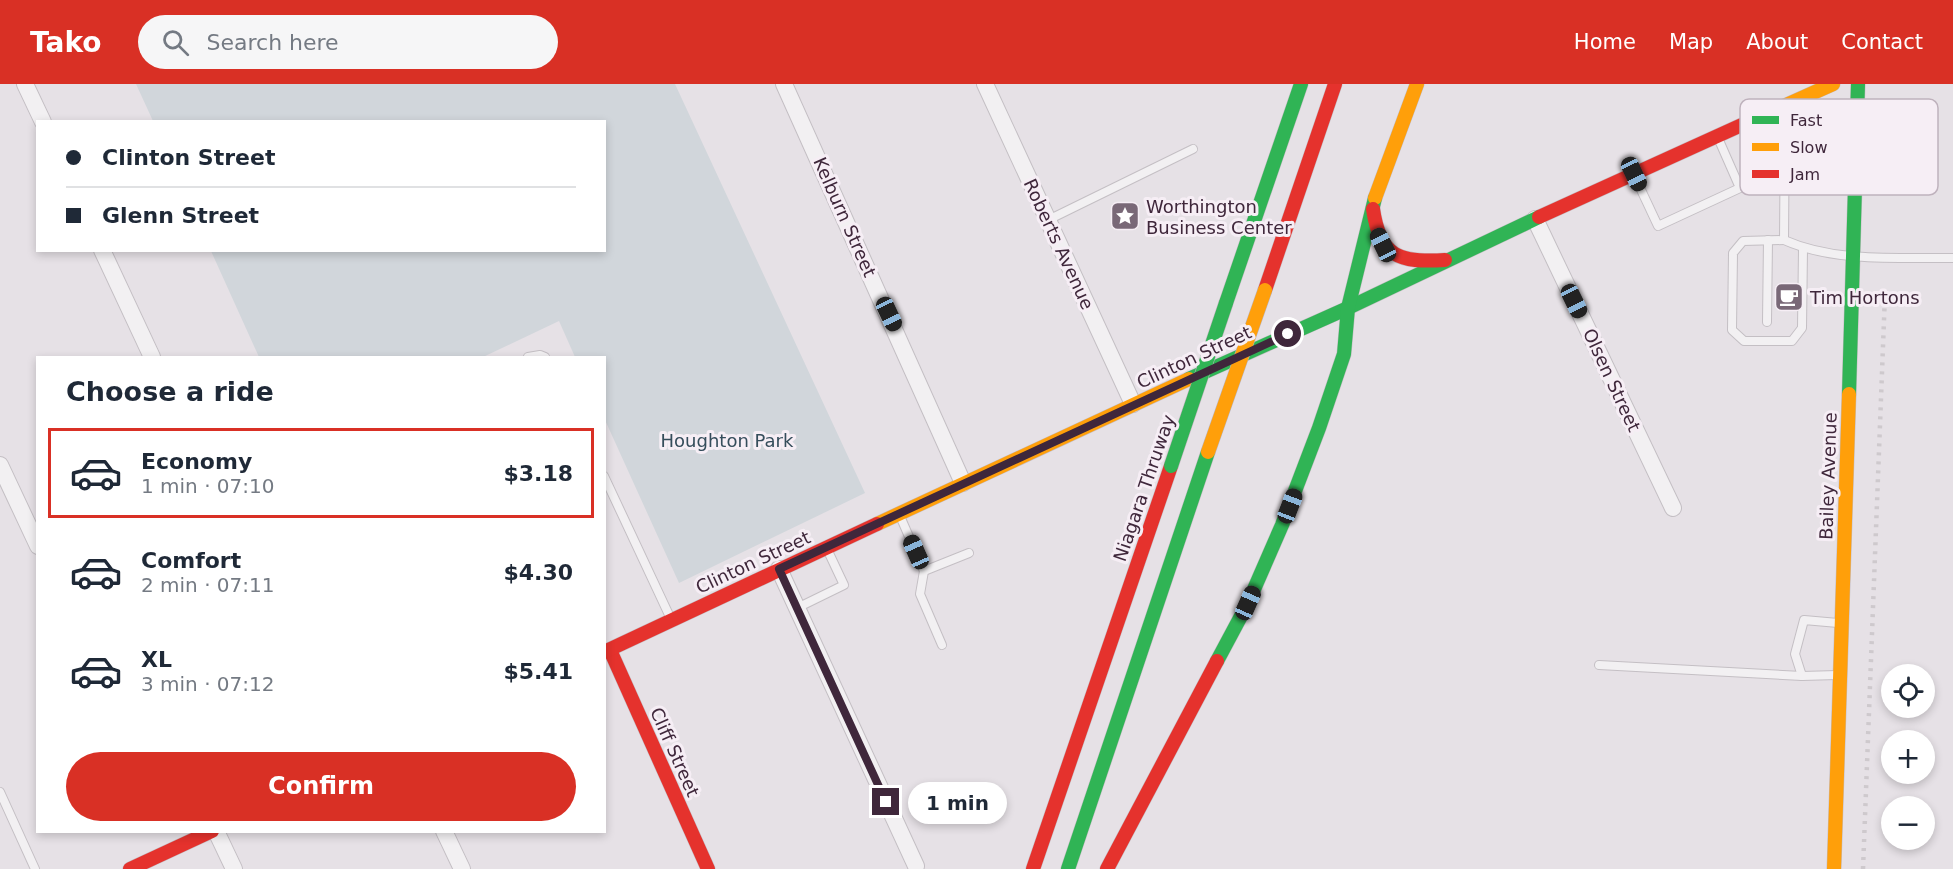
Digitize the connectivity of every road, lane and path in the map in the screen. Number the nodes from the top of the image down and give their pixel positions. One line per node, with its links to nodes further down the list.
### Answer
1 (25, 84): 11 (street)
2 (784, 84): 34 (street, Kelburn Street)
3 (985, 84): 20 (street, Roberts Avenue)
4 (1301, 84): 56 (main road, Niagara Thruway, bridge)
5 (1335, 84): 65 (main road, bridge)
6 (1417, 84): 18 (main road)
7 (1833, 84): 9 (main road, Clinton Street)
8 (1858, 84): 10 (main road, Bailey Avenue)
9 (1800, 99)
10 (1858, 99)
11 (42, 120)
12 (1740, 126): 13 (main road, Clinton Street)
13 (1717, 136): 15 (main road, Clinton Street); 15 (lane)
14 (1193, 149): 20 (lane)
15 (1634, 174): 19 (main road, Clinton Street)
16 (1784, 195): 22 (lane)
17 (1855, 195): 25 (main road, Bailey Avenue)
18 (1372, 205): 27 (main road); 28 (main road)
19 (1535, 219): 27 (main road, Clinton Street); 35 (street, Olsen Street)
20 (1048, 220): 31 (street, Roberts Avenue)
21 (1768, 240): 22 (lane); 23 (lane); 29 (lane)
22 (1784, 240): 23 (lane)
23 (1803, 249): 25 (lane)
24 (103, 252): 30 (street)
25 (1853, 256): 26 (lane); 44 (main road, Bailey Avenue)
26 (1953, 258)
27 (1445, 260): 28 (main road, Clinton Street)
28 (1348, 308): 31 (main road, Clinton Street); 66 (main road)
29 (1767, 322)
30 (152, 356)
31 (1133, 404): 34 (main road, Clinton Street)
32 (0, 465): 37 (street)
33 (606, 480): 43 (lane)
34 (963, 483): 36 (main road, Clinton Street)
35 (1673, 508)
36 (898, 513): 38 (main road, Clinton Street); 41 (lane)
37 (36, 542)
38 (826, 547): 40 (main road, Clinton Street); 42 (lane)
39 (969, 553): 41 (lane)
40 (779, 569): 42 (street); 43 (main road, Clinton Street)
41 (924, 571): 45 (lane)
42 (797, 608): 57 (street)
43 (672, 620): 46 (main road, Clinton Street)
44 (1842, 623): 48 (main road, Bailey Avenue); 49 (lane)
45 (942, 645)
46 (607, 651): 62 (main road, Cliff Street)
47 (1599, 665): 49 (lane)
48 (1840, 675): 49 (lane); 67 (main road, Bailey Avenue)
49 (1802, 676)
50 (0, 792): 58 (lane)
51 (171, 833): 55 (street)
52 (209, 833): 55 (main road)
53 (215, 833): 60 (street)
54 (445, 833): 61 (street)
55 (177, 847): 59 (main road)
56 (1039, 852): 63 (main road); 64 (main road, Niagara Thruway)
57 (916, 866)
58 (35, 869)
59 (130, 869)
60 (234, 869)
61 (462, 869)
62 (708, 869)
63 (1026, 869)
64 (1033, 869)
65 (1068, 869)
66 (1107, 869)
67 (1834, 869)

